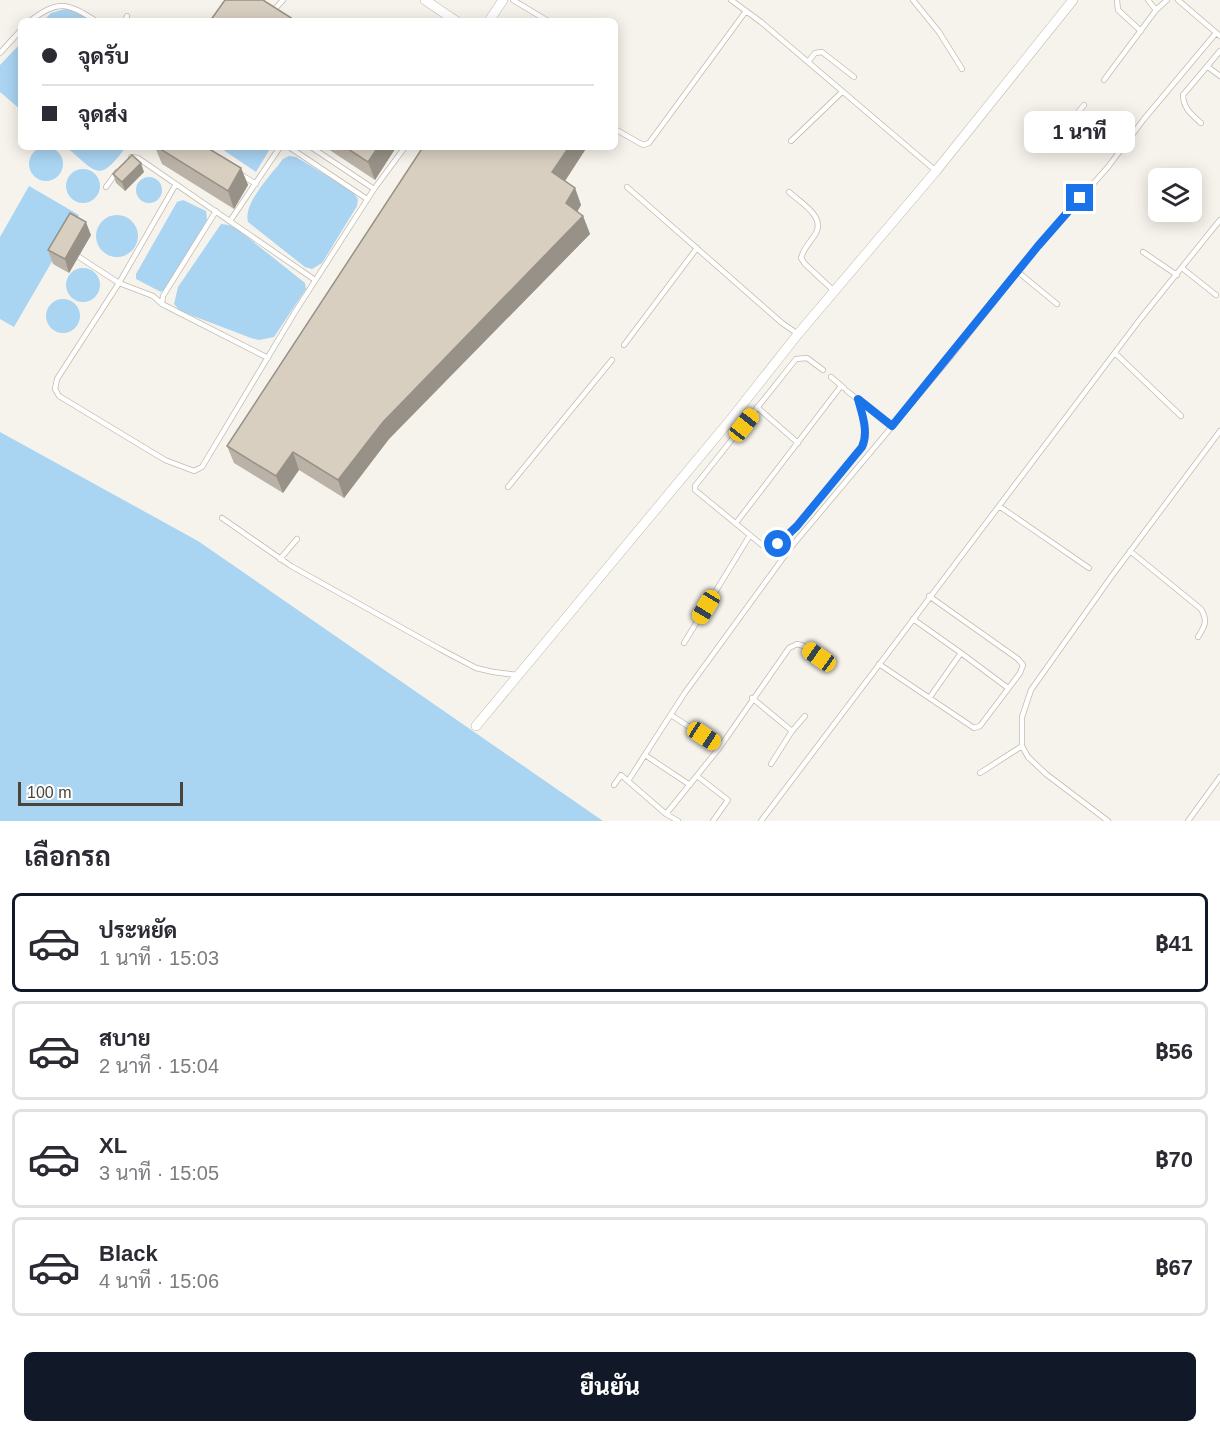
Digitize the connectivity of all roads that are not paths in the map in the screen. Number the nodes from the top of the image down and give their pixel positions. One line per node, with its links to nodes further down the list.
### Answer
1 (284, 0): 14 (lane)
2 (425, 0): 17 (street)
3 (502, 0): 18 (street)
4 (513, 0): 19 (lane)
5 (731, 0): 13 (lane)
6 (913, 0): 27 (lane)
7 (1073, 0): 44 (street)
8 (1117, 0): 20 (lane)
9 (1148, 0): 12 (lane)
10 (1167, 0): 12 (lane)
11 (1178, 0): 22 (lane)
12 (1156, 10): 20 (lane)
13 (746, 11): 25 (lane); 35 (lane)
14 (270, 14)
15 (34, 18): 16 (lane)
16 (91, 18)
17 (452, 18)
18 (491, 18)
19 (537, 18)
20 (1141, 31): 30 (lane)
21 (18, 33): 24 (lane)
22 (1218, 35): 59 (lane)
23 (1220, 51): 26 (lane)
24 (0, 53)
25 (808, 62): 29 (lane); 31 (lane)
26 (1208, 67): 28 (lane); 33 (lane)
27 (962, 69)
28 (1220, 76)
29 (854, 77)
30 (1104, 80)
31 (843, 92): 36 (lane); 44 (lane)
32 (1084, 105): 34 (lane)
33 (1201, 123)
34 (1069, 124)
35 (618, 131)
36 (791, 141)
37 (278, 150): 46 (lane)
38 (294, 150): 51 (lane)
39 (316, 150): 49 (lane)
40 (403, 150): 49 (lane)
41 (124, 162): 45 (lane)
42 (118, 170): 47 (lane)
43 (236, 171): 46 (lane)
44 (936, 171): 63 (street)
45 (176, 184): 52 (lane); 62 (lane)
46 (256, 184): 54 (lane)
47 (106, 187)
48 (627, 187): 55 (lane)
49 (374, 189): 51 (lane)
50 (789, 192): 63 (lane)
51 (367, 199): 61 (lane)
52 (216, 211): 54 (lane); 65 (lane)
53 (1220, 220): 58 (lane)
54 (230, 221): 61 (lane)
55 (697, 248): 67 (lane); 68 (lane)
56 (1143, 252): 60 (lane)
57 (79, 257): 62 (lane)
58 (1182, 268): 60 (lane); 64 (lane)
59 (1018, 272): 66 (lane); 78 (lane)
60 (1177, 275): 69 (lane)
61 (315, 280): 70 (lane)
62 (119, 282): 65 (lane); 70 (lane)
63 (834, 291): 67 (street)
64 (1216, 296)
65 (162, 304): 70 (lane)
66 (1057, 304)
67 (798, 334): 97 (street)
68 (624, 345)
69 (1115, 353): 77 (lane); 82 (lane)
70 (267, 358)
71 (612, 360): 81 (lane)
72 (823, 370): 76 (lane)
73 (831, 377): 74 (lane)
74 (844, 388): 75 (lane); 80 (lane)
75 (858, 399): 78 (lane); 85 (lane)
76 (758, 407): 80 (lane); 84 (lane)
77 (1181, 416)
78 (892, 426): 101 (lane)
79 (1219, 435): 87 (lane)
80 (798, 444): 84 (lane)
81 (508, 487)
82 (999, 506): 89 (lane); 90 (lane)
83 (222, 518): 88 (lane)
84 (736, 523): 85 (lane)
85 (750, 535): 93 (lane)
86 (297, 539): 88 (lane)
87 (1130, 551): 92 (lane); 105 (lane)
88 (280, 559): 97 (lane)
89 (1089, 568)
90 (929, 596): 91 (lane); 98 (lane)
91 (913, 619): 94 (lane); 95 (lane)
92 (1198, 637)
93 (684, 643)
94 (962, 653): 98 (lane); 99 (lane)
95 (879, 664): 99 (lane); 118 (lane)
96 (831, 665): 100 (lane)
97 (519, 675): 103 (street)
98 (1008, 688): 99 (lane)
99 (930, 697)
100 (753, 698): 104 (lane); 106 (lane)
101 (671, 715): 106 (lane); 107 (lane)
102 (805, 716): 104 (lane)
103 (478, 724)
104 (792, 731): 108 (lane)
105 (1022, 746): 109 (lane); 119 (lane)
106 (720, 747): 110 (lane)
107 (645, 754): 112 (lane); 114 (lane)
108 (771, 764)
109 (980, 772)
110 (697, 776): 114 (lane); 117 (lane)
111 (1220, 777): 120 (lane)
112 (628, 781): 113 (lane); 115 (lane)
113 (614, 785)
114 (690, 785): 115 (lane)
115 (666, 814): 116 (lane)
116 (678, 821)
117 (713, 821)
118 (761, 821)
119 (1108, 821)
120 (1188, 821)

